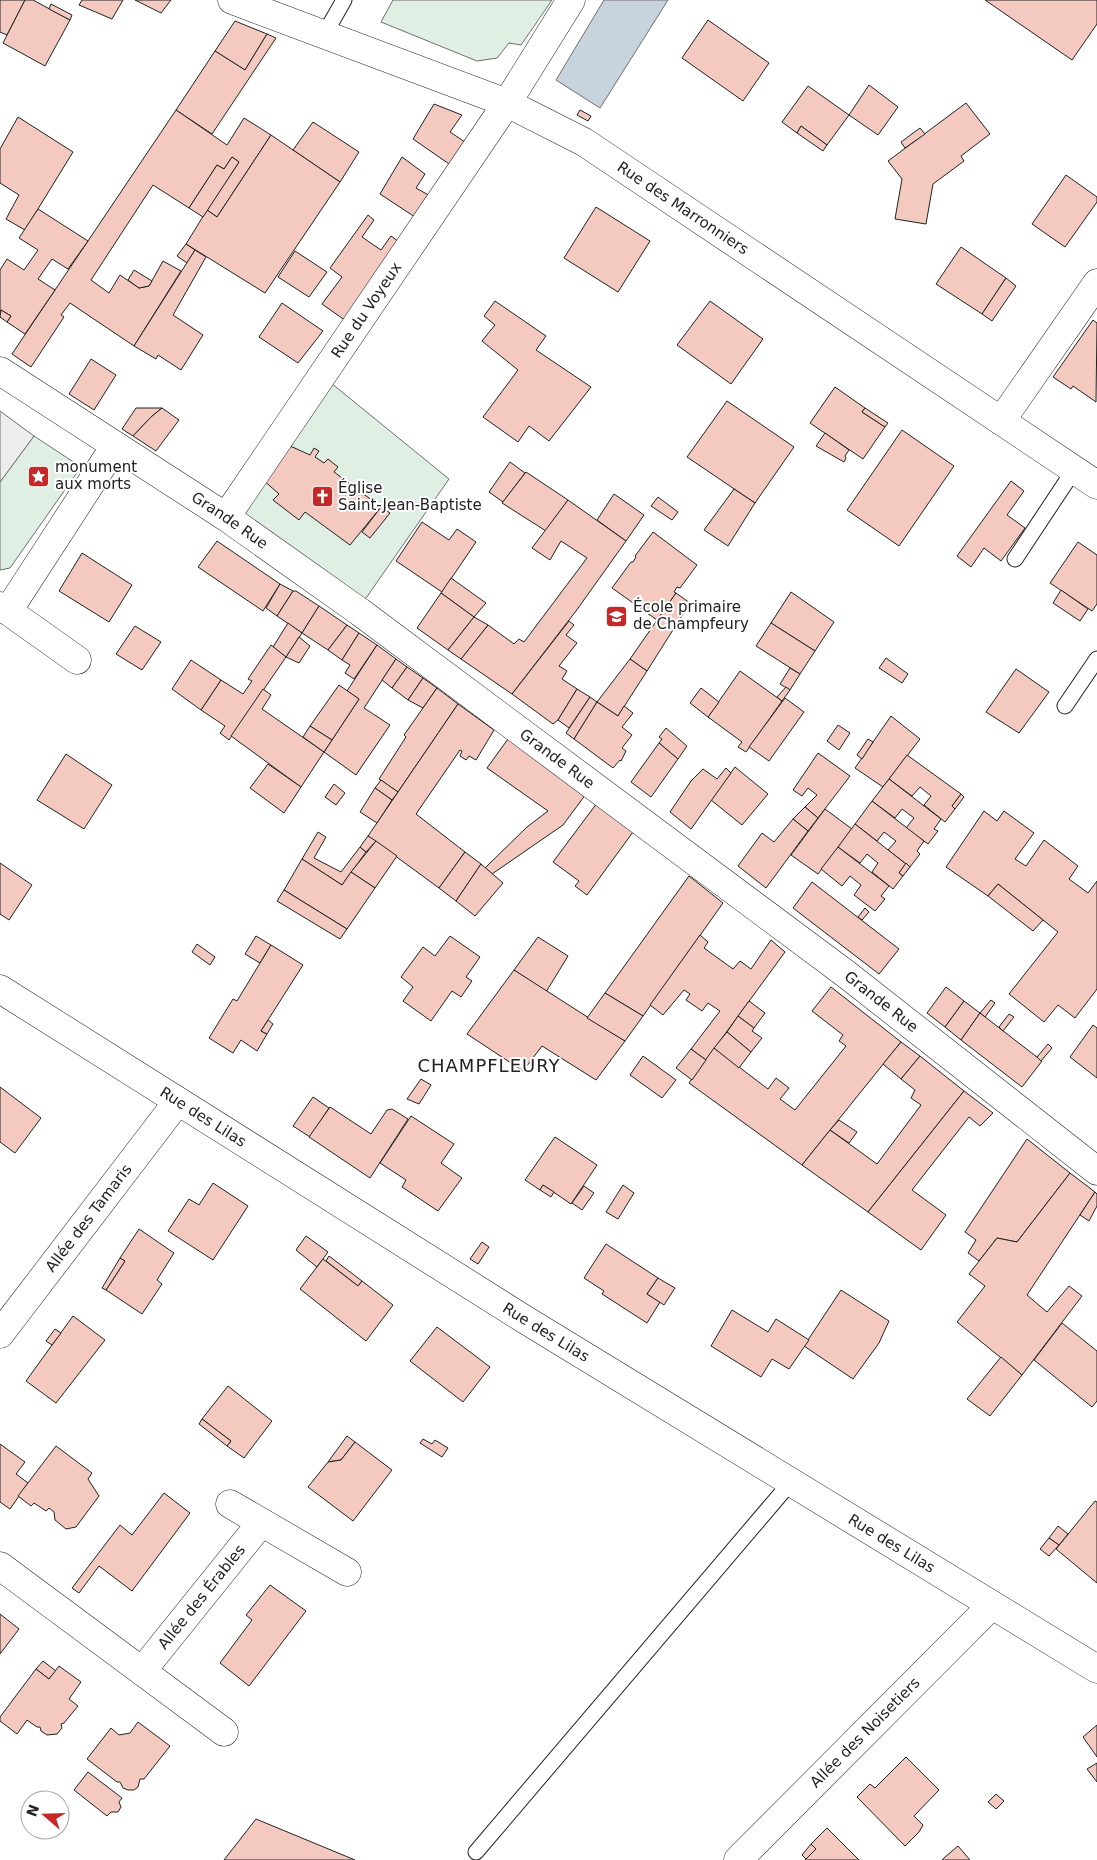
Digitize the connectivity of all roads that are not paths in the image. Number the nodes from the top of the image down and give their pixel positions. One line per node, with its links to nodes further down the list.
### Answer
1 (232, 0): 4 (street, Rue des Marronniers)
2 (344, 0): 4 (lane)
3 (571, 0): 5 (street, Rue du Voyeux)
4 (324, 35): 5 (street, Rue des Marronniers)
5 (507, 103): 8 (street, Rue des Marronniers); 12 (street, Rue du Voyeux)
6 (1097, 283): 8 (street)
7 (0, 371): 9 (street, Grande Rue)
8 (1001, 421): 10 (street, Rue des Marronniers)
9 (115, 446): 12 (street, Grande Rue); 14 (street)
10 (1074, 470): 11 (street, Rue des Marronniers); 13 (lane)
11 (1097, 485)
12 (226, 517): 20 (street, Grande Rue)
13 (1015, 559)
14 (4, 608): 16 (street)
15 (1097, 659): 17 (lane)
16 (77, 660)
17 (1065, 706)
18 (0, 989): 19 (street, Rue des Lilas)
19 (178, 1101): 21 (street, Allée des Tamaris); 22 (street, Rue des Lilas)
20 (1097, 1171)
21 (0, 1334)
22 (791, 1482): 27 (street, Rue des Lilas); 31 (lane)
23 (230, 1504): 24 (street)
24 (261, 1522): 26 (street); 29 (street, Allée des Érables)
25 (0, 1566): 29 (street)
26 (347, 1572)
27 (992, 1605): 28 (street, Rue des Lilas); 32 (street, Allée des Noisetiers)
28 (1097, 1669)
29 (142, 1672): 30 (street)
30 (224, 1732)
31 (476, 1852)
32 (738, 1860)

